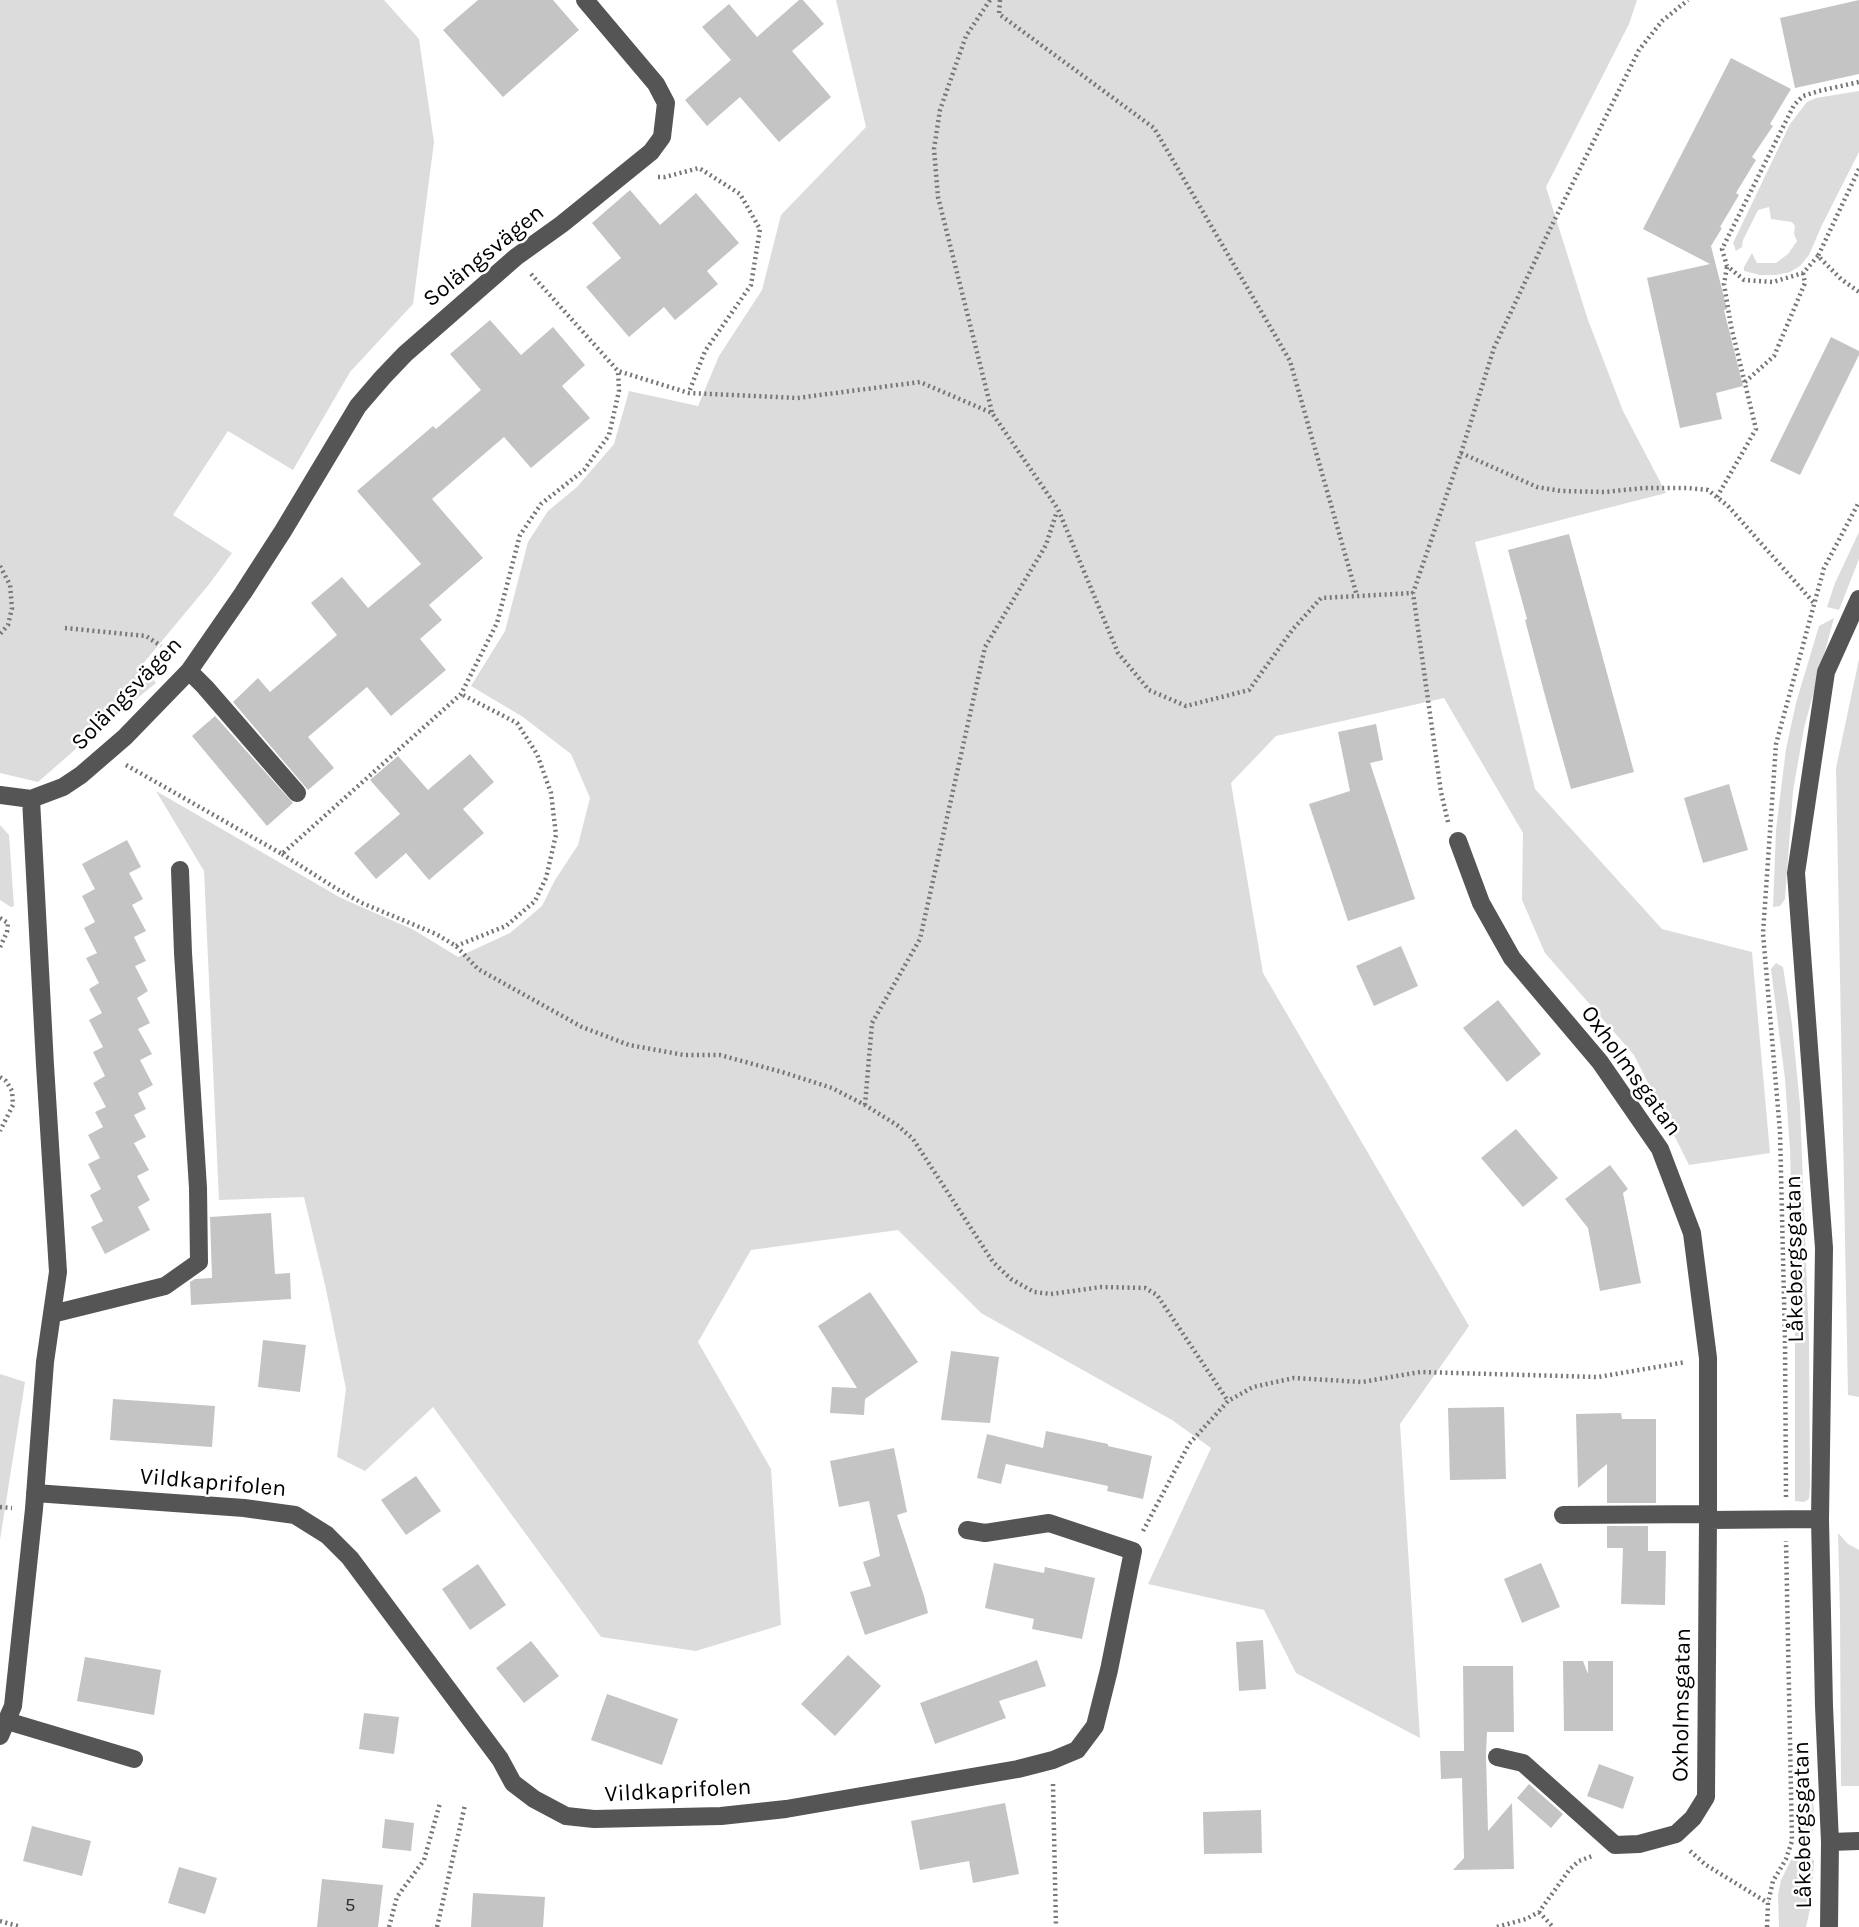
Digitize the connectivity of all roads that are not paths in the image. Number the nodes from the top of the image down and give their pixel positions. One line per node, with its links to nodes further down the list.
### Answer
1 (585, 0): 3 (street, Solängsvägen)
2 (1859, 599): 13 (street, Låkebergsgatan)
3 (189, 671): 4 (street); 6 (street, Solängsvägen)
4 (297, 793)
5 (0, 795): 6 (street)
6 (31, 799): 9 (street)
7 (1458, 841): 12 (street, Oxholmsgatan)
8 (180, 870): 9 (street)
9 (52, 1314): 10 (street)
10 (35, 1493): 14 (street, Vildkaprifolen); 15 (street)
11 (1563, 1516): 12 (street)
12 (1708, 1517): 13 (street); 16 (street, Oxholmsgatan)
13 (1819, 1519): 19 (street, Låkebergsgatan)
14 (967, 1530)
15 (3, 1728): 17 (street)
16 (1497, 1757)
17 (134, 1759)
18 (1859, 1841): 19 (street)
19 (1830, 1842): 20 (street, Låkebergsgatan)
20 (1829, 1927)

